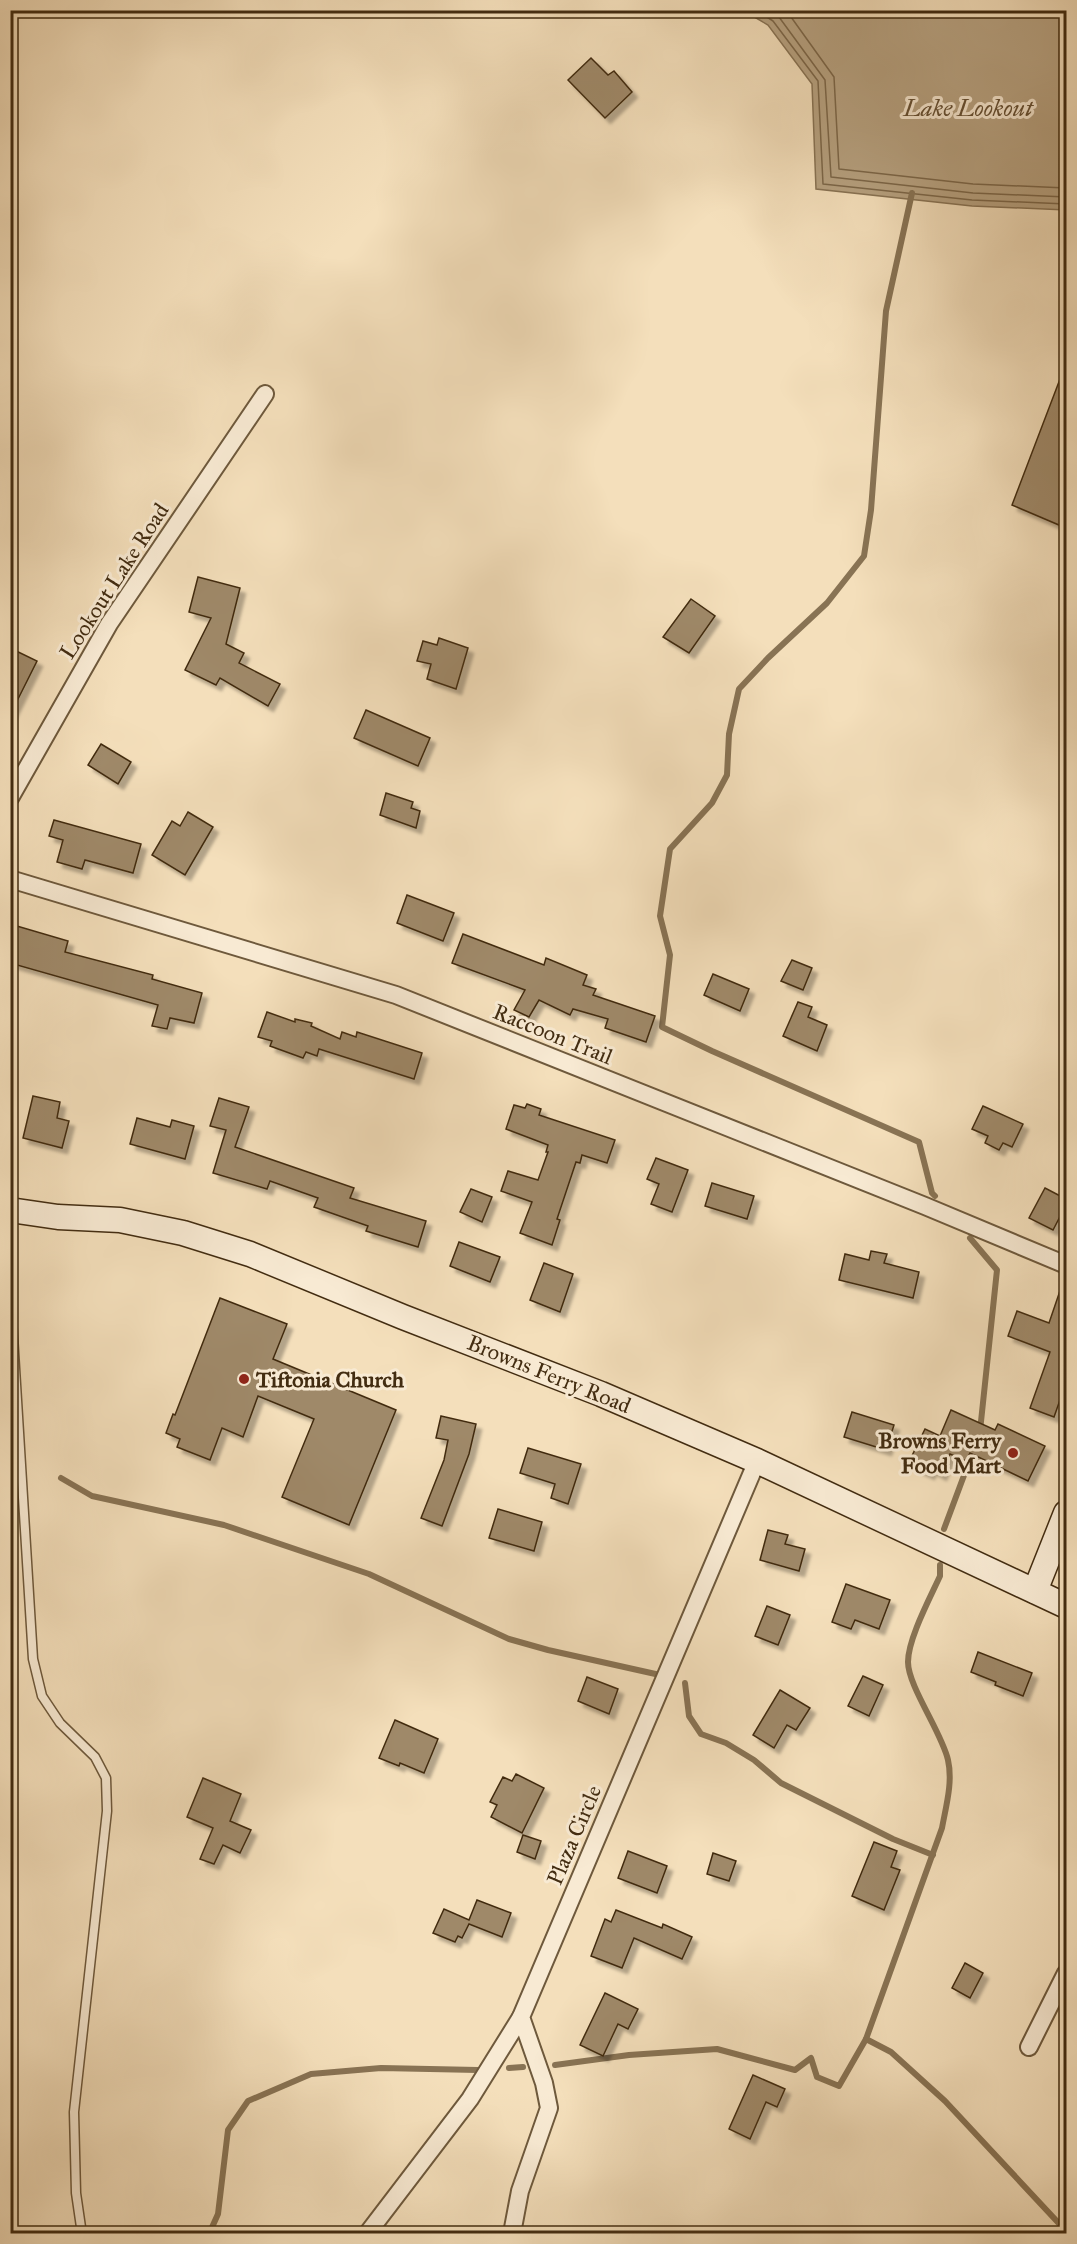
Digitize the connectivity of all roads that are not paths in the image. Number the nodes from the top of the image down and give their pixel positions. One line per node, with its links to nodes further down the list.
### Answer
1 (265, 394): 2 (street, Lookout Lake Road)
2 (10, 798)
3 (10, 879): 5 (street, Raccoon Trail)
4 (10, 1210): 7 (street, Browns Ferry Road)
5 (1066, 1265)
6 (10, 1287): 14 (lane)
7 (758, 1461): 9 (street, Browns Ferry Road); 12 (street, Plaza Circle)
8 (1066, 1513): 9 (street)
9 (1035, 1591): 10 (street, Browns Ferry Road)
10 (1066, 1606)
11 (1066, 1973): 13 (street)
12 (521, 2017): 15 (street, Plaza Circle); 16 (street)
13 (1029, 2047)
14 (82, 2234)
15 (367, 2234)
16 (514, 2234)

